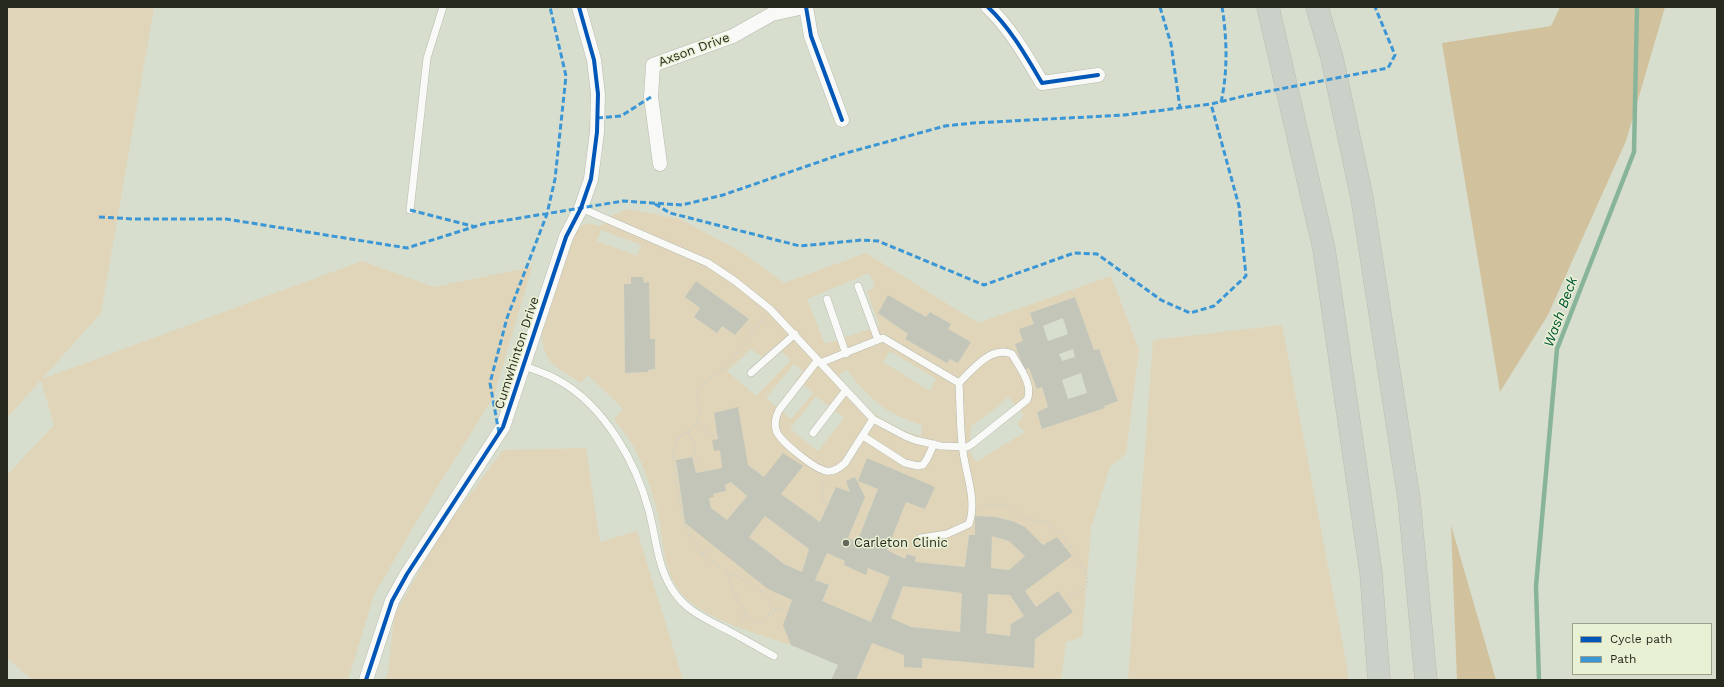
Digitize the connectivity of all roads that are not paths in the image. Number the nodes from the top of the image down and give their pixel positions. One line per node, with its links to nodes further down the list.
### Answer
1 (443, 7): 11 (lane)
2 (579, 7): 10 (street, Cumwhinton Drive)
3 (805, 7): 8 (street); 9 (street, Axson Drive)
4 (988, 7): 7 (street)
5 (1268, 7): 30 (highway)
6 (1317, 7): 31 (highway)
7 (1098, 75)
8 (842, 120)
9 (660, 164)
10 (581, 208): 14 (lane); 18 (street, Cumwhinton Drive)
11 (410, 210)
12 (858, 286): 15 (lane)
13 (827, 300): 16 (lane)
14 (795, 334): 17 (lane); 19 (lane)
15 (878, 340): 16 (lane); 20 (lane)
16 (846, 354): 17 (lane)
17 (818, 362): 21 (lane); 24 (lane)
18 (524, 366): 28 (lane); 29 (street, Cumwhinton Drive)
19 (751, 373)
20 (959, 382): 26 (lane); 26 (lane)
21 (846, 390): 22 (lane); 23 (lane)
22 (873, 420): 24 (lane); 25 (lane)
23 (814, 433)
24 (863, 436): 25 (lane)
25 (934, 444): 26 (lane)
26 (962, 446): 27 (lane)
27 (921, 538)
28 (774, 656)
29 (366, 680)
30 (1379, 680)
31 (1426, 680)

